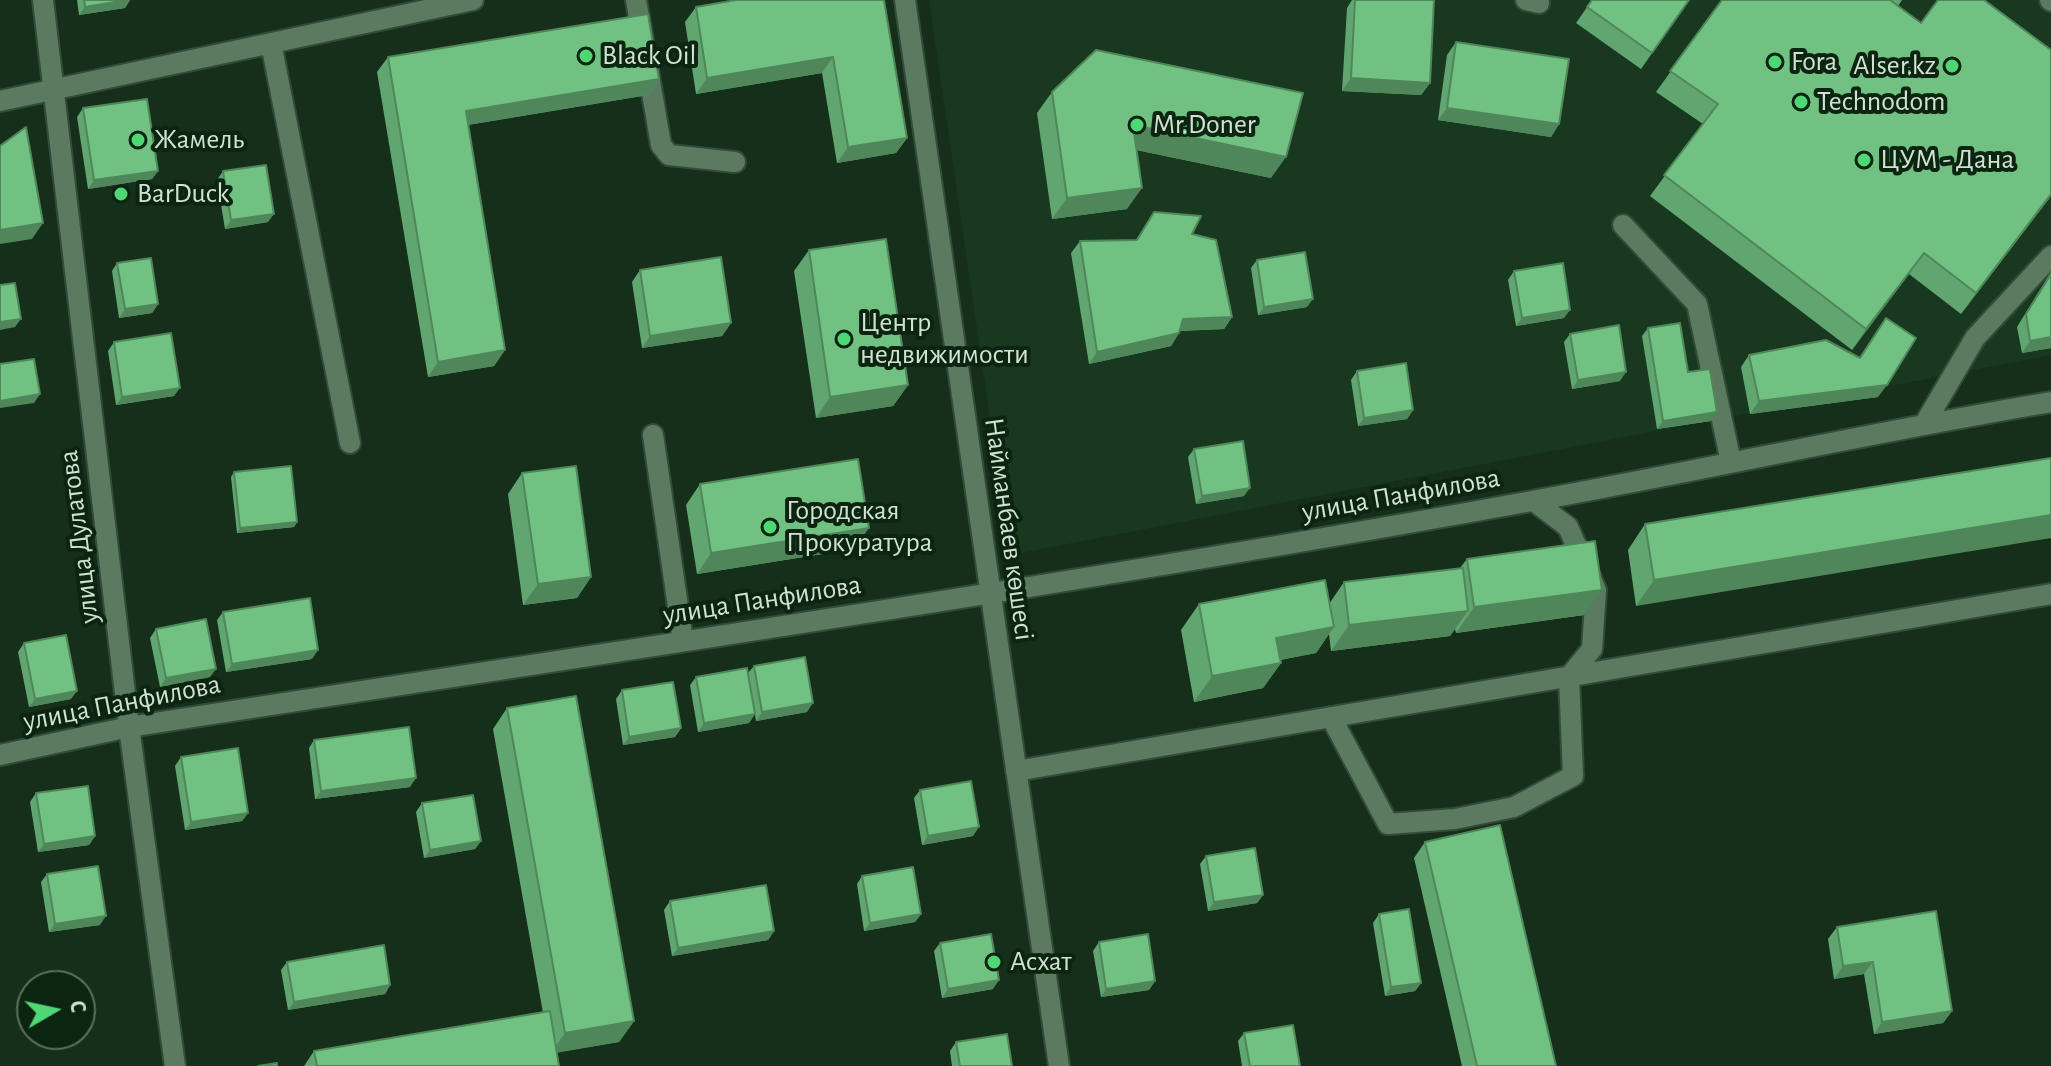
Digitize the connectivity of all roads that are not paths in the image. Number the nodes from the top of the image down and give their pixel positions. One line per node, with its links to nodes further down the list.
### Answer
1 (43, 0): 6 (street, улица Дулатова)
2 (473, 0): 5 (street)
3 (636, 0): 8 (street)
4 (905, 0): 17 (street, Найманбаев көшесі)
5 (271, 43): 6 (street); 14 (street)
6 (55, 90): 7 (street); 22 (street, улица Дулатова)
7 (0, 101)
8 (735, 162)
9 (1623, 225): 15 (street)
10 (2051, 256): 12 (street)
11 (2051, 402): 12 (street, улица Панфилова)
12 (1925, 423): 15 (street, улица Панфилова)
13 (653, 435): 19 (street)
14 (350, 443)
15 (1731, 462): 16 (street, улица Панфилова)
16 (1534, 501): 17 (street, улица Панфилова); 20 (street, улица Панфилова)
17 (989, 593): 19 (street, улица Панфилова); 24 (street, Найманбаев көшесі)
18 (2051, 594): 20 (street)
19 (683, 641): 22 (street, улица Панфилова)
20 (1569, 677): 21 (street); 21 (street)
21 (1331, 717): 24 (street)
22 (129, 727): 23 (street, улица Панфилова); 25 (street, улица Дулатова)
23 (0, 755)
24 (1016, 771): 26 (street, Найманбаев көшесі)
25 (175, 1066)
26 (1059, 1066)

